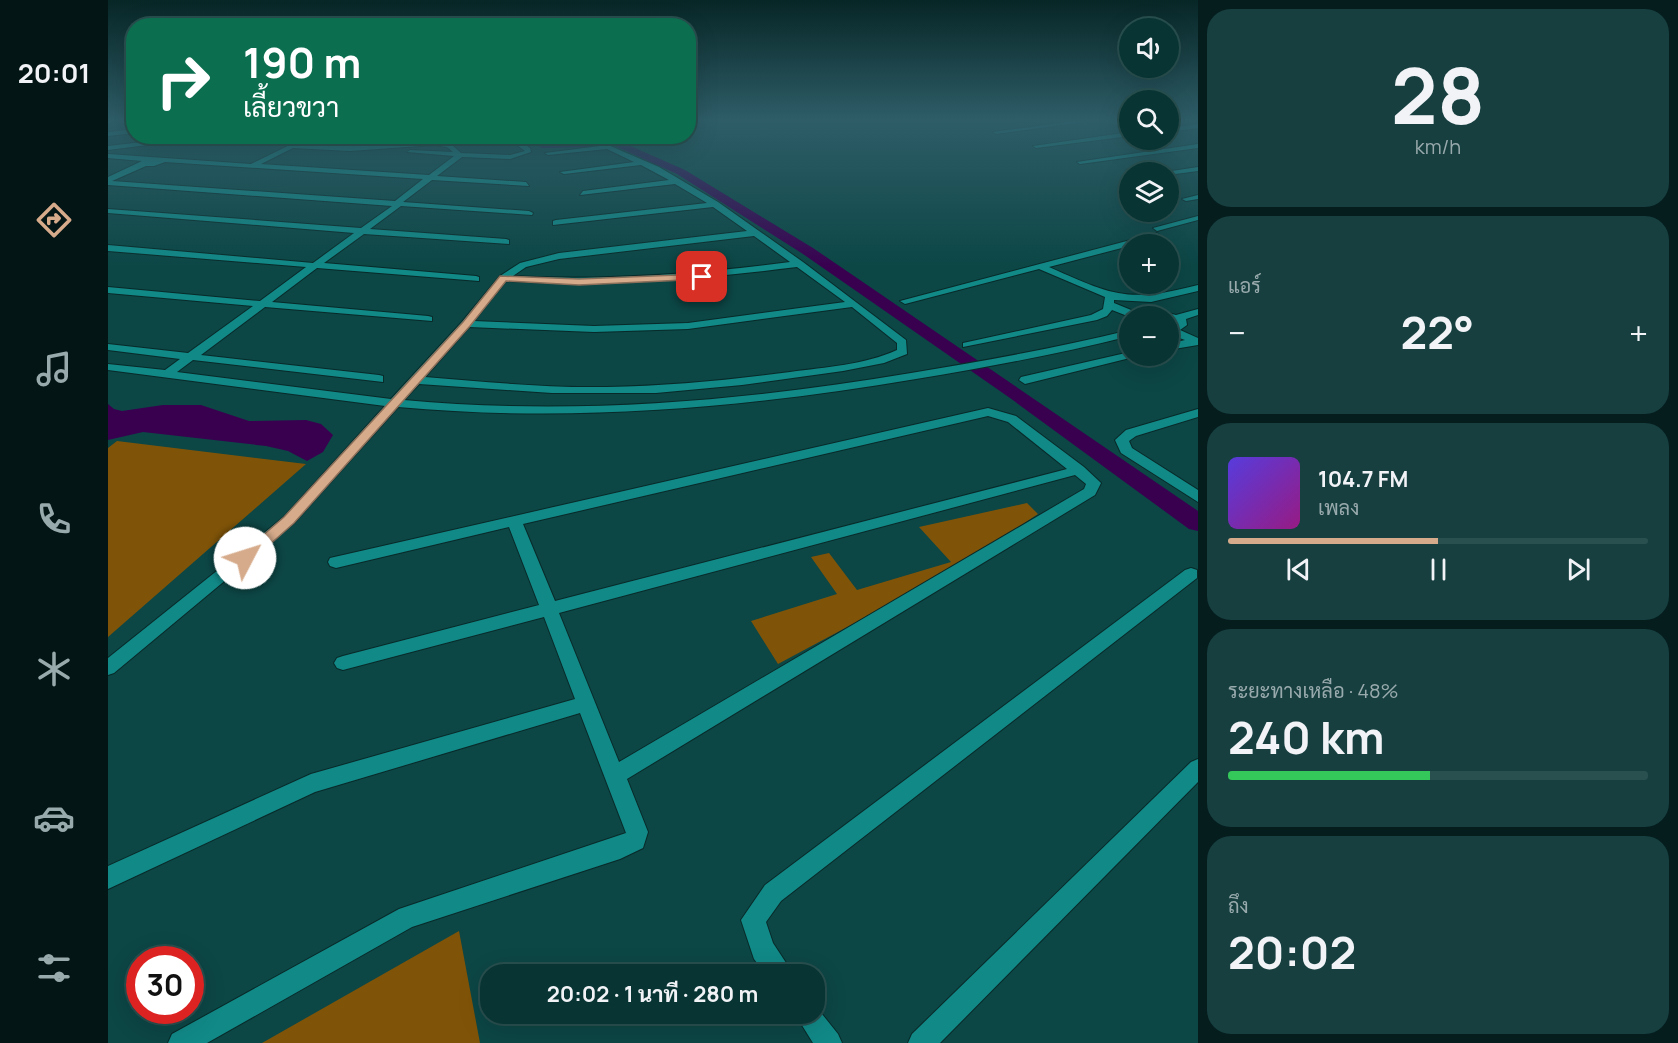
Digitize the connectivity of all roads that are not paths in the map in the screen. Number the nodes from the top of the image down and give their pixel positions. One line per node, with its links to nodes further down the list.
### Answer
1 (131, 170): 9 (street)
2 (324, 170): 7 (street)
3 (441, 170): 7 (street)
4 (582, 170): 6 (street)
5 (657, 170): 8 (street)
6 (564, 172)
7 (431, 177): 10 (street); 14 (street)
8 (678, 181): 11 (street); 15 (street)
9 (108, 182): 14 (street)
10 (526, 184)
11 (583, 193)
12 (1198, 197): 13 (street)
13 (1186, 199)
14 (399, 204): 17 (street); 20 (street)
15 (715, 204): 19 (street); 21 (street)
16 (108, 211): 20 (street)
17 (529, 213)
18 (1198, 218): 26 (street)
19 (556, 223)
20 (359, 232): 22 (street); 24 (street)
21 (755, 233): 25 (street); 27 (street)
22 (506, 242)
23 (108, 248): 24 (street)
24 (315, 264): 28 (street); 34 (street)
25 (800, 264): 27 (street); 35 (street)
26 (1040, 266): 32 (street); 33 (street)
27 (503, 278): 41 (street)
28 (476, 279)
29 (1198, 288): 31 (street)
30 (108, 290): 34 (street)
31 (1129, 300): 33 (street); 36 (street)
32 (905, 301)
33 (1110, 302): 37 (street); 46 (street)
34 (262, 304): 39 (street); 48 (street)
35 (854, 304): 41 (street); 53 (street)
36 (1137, 306)
37 (1119, 307)
38 (1198, 312): 40 (street)
39 (428, 319)
40 (1179, 323)
41 (466, 324): 53 (street)
42 (1179, 329): 44 (street)
43 (1119, 336): 55 (street)
44 (1197, 339): 45 (street)
45 (1179, 344)
46 (968, 345)
47 (108, 347): 48 (street)
48 (192, 357): 51 (street); 52 (street)
49 (1119, 358): 54 (street)
50 (108, 368): 51 (street)
51 (167, 374): 55 (street)
52 (379, 379)
53 (416, 380): 55 (street)
54 (1025, 380)
55 (395, 402): 64 (street)
56 (1198, 413): 58 (street)
57 (1079, 470): 59 (street); 62 (street); 67 (street)
58 (1198, 496)
59 (515, 522): 60 (street); 62 (street)
60 (336, 562)
61 (1191, 574): 69 (street)
62 (549, 609): 63 (street); 65 (street)
63 (343, 663)
64 (108, 668)
65 (586, 703): 67 (street); 68 (street)
66 (1198, 768): 73 (street)
67 (615, 775): 72 (street)
68 (108, 878)
69 (773, 964)
70 (813, 1024): 71 (street)
71 (822, 1041)
72 (180, 1043)
73 (921, 1043)

